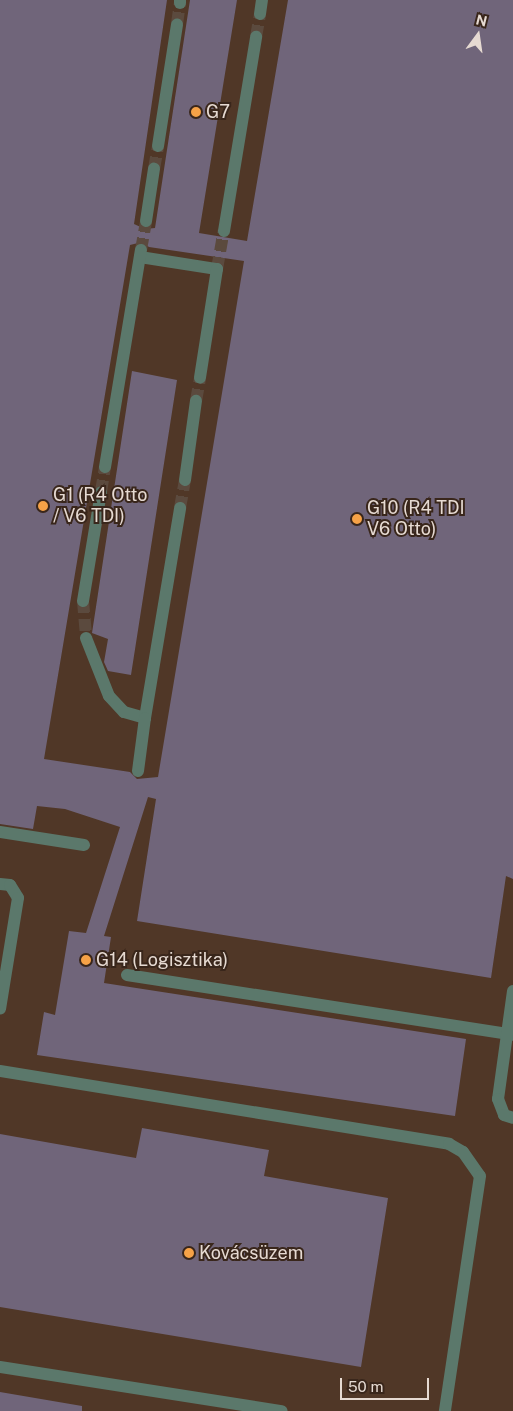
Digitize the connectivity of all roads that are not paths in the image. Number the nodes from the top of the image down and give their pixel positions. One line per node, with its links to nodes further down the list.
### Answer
1 (262, 0): 2 (lane)
2 (260, 14)
3 (177, 24): 5 (lane)
4 (256, 37): 8 (lane)
5 (158, 146)
6 (154, 169): 7 (lane)
7 (146, 221)
8 (224, 231)
9 (200, 378): 11 (lane)
10 (196, 401): 12 (lane)
11 (105, 467)
12 (185, 480)
13 (101, 492): 15 (lane)
14 (180, 508): 17 (lane)
15 (83, 602)
16 (86, 638): 17 (lane)
17 (145, 718): 18 (lane)
18 (138, 771)
19 (0, 832): 20 (lane)
20 (84, 845)
21 (0, 884): 24 (lane)
22 (127, 974): 25 (lane)
23 (513, 991): 25 (lane)
24 (0, 1009)
25 (510, 1034): 27 (lane)
26 (0, 1071): 30 (lane)
27 (513, 1118)
28 (0, 1367): 29 (lane)
29 (282, 1411)
30 (445, 1411)

